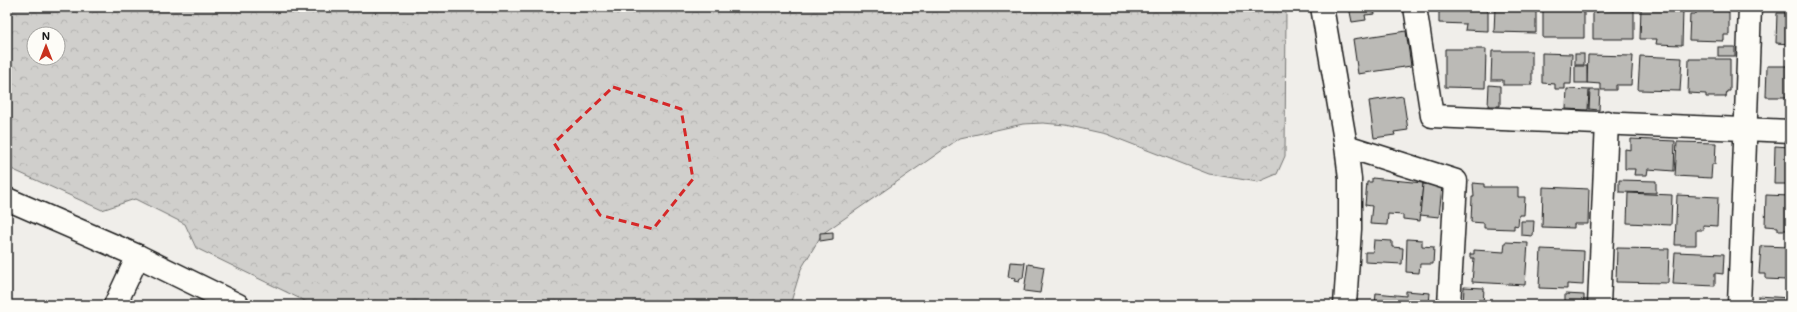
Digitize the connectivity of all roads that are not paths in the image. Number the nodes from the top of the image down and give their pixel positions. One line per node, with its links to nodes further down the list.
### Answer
1 (1322, 7): 7 (street)
2 (1415, 7): 4 (street)
3 (1750, 7): 5 (street)
4 (1607, 122): 5 (street); 14 (street)
5 (1745, 128): 6 (street); 15 (street)
6 (1790, 130)
7 (1346, 146): 12 (street); 13 (street)
8 (7, 199): 9 (street)
9 (135, 263): 10 (street); 11 (street)
10 (115, 305)
11 (238, 305)
12 (1345, 305)
13 (1448, 305)
14 (1599, 305)
15 (1739, 305)

